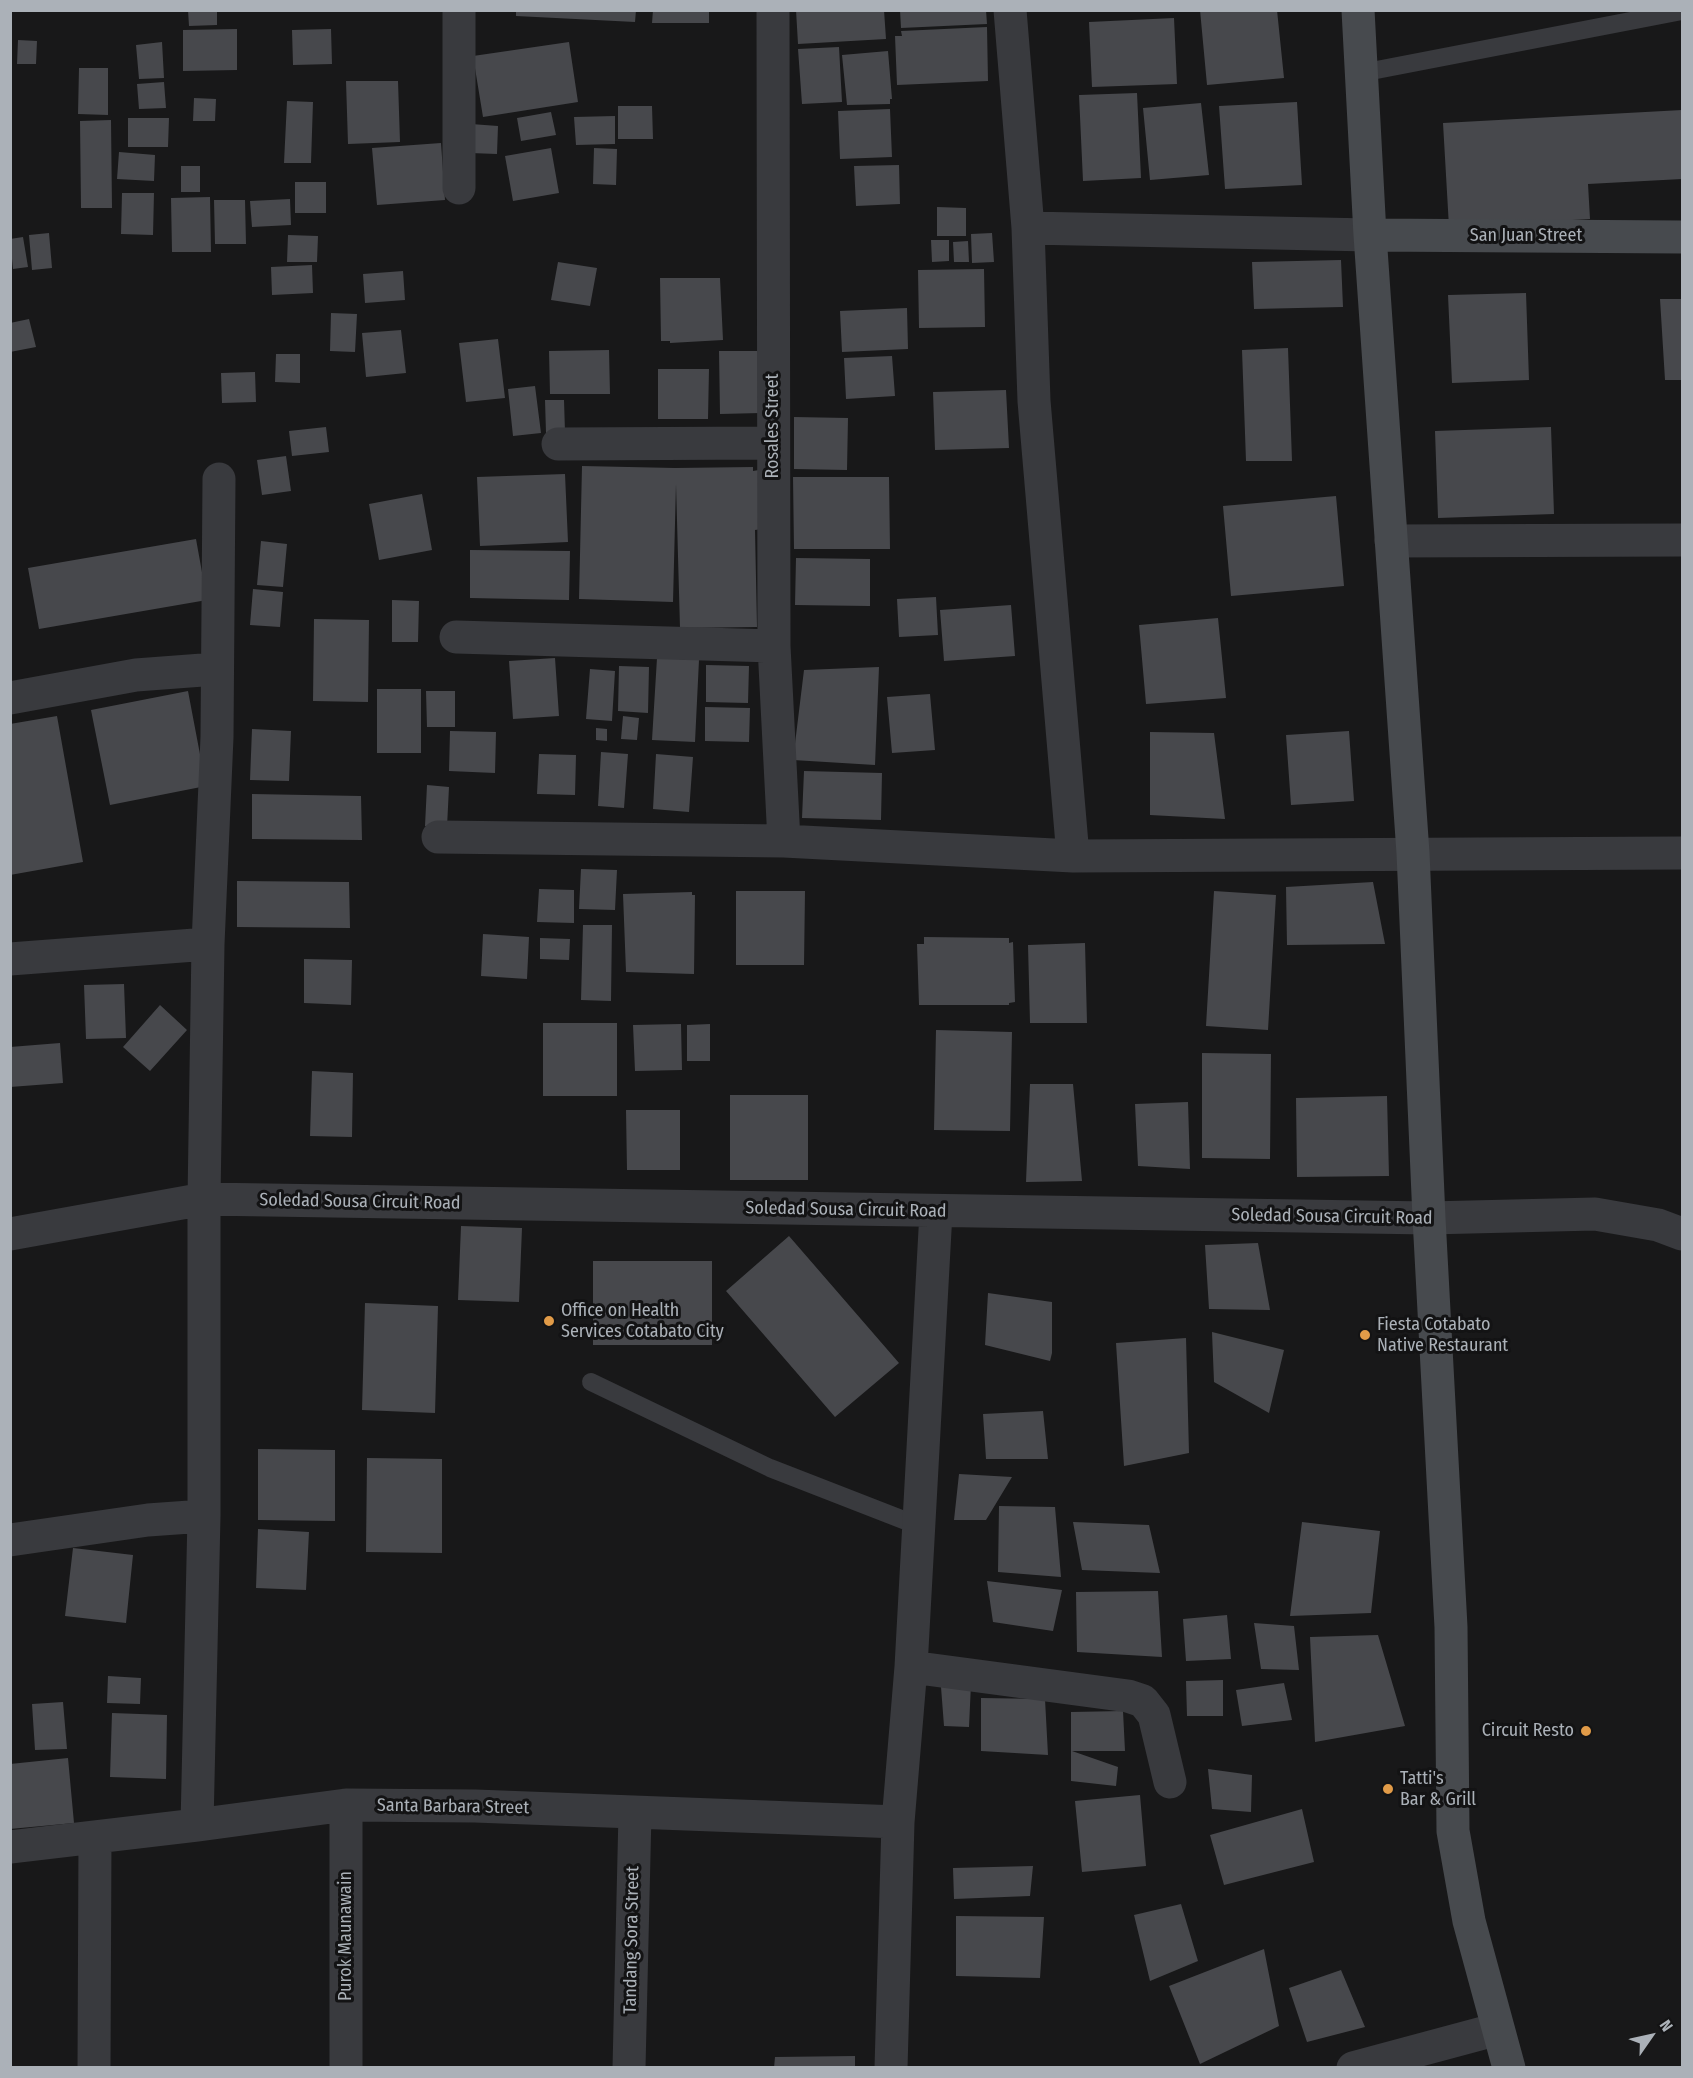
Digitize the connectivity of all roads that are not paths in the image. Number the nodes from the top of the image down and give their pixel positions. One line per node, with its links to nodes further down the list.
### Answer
1 (459, 10): 7 (street)
2 (773, 10): 11 (street, Rosales Street)
3 (1010, 10): 8 (street)
4 (1358, 10): 6 (main road)
5 (1683, 11): 6 (lane)
6 (1361, 73): 9 (main road)
7 (459, 188)
8 (1028, 228): 9 (street); 24 (street)
9 (1370, 235): 10 (main road, San Juan Street); 15 (main road)
10 (1683, 237)
11 (773, 443): 12 (street); 17 (street, Rosales Street)
12 (558, 444)
13 (219, 479): 18 (street)
14 (1683, 540): 15 (street)
15 (1391, 541): 22 (main road)
16 (456, 637): 17 (street)
17 (774, 646): 21 (street, Rosales Street)
18 (216, 669): 19 (street); 25 (street)
19 (10, 698)
20 (438, 837): 21 (street)
21 (784, 841): 24 (street)
22 (1413, 853): 23 (street); 24 (street); 29 (main road)
23 (1683, 853)
24 (1073, 856)
25 (208, 944): 26 (street); 27 (street)
26 (10, 959)
27 (204, 1199): 28 (street, Soledad Sousa Circuit Road); 30 (street, Soledad Sousa Circuit Road); 33 (street)
28 (936, 1212): 29 (street, Soledad Sousa Circuit Road); 34 (street)
29 (1429, 1218): 31 (street, Soledad Sousa Circuit Road); 44 (main road)
30 (10, 1234)
31 (1683, 1234)
32 (591, 1382): 34 (lane)
33 (204, 1516): 35 (street); 41 (street)
34 (919, 1526): 36 (street)
35 (10, 1540)
36 (911, 1667): 37 (street); 40 (street)
37 (1170, 1782)
38 (346, 1805): 39 (street, Santa Barbara Street); 41 (street, Santa Barbara Street); 46 (street, Purok Maunawain)
39 (635, 1813): 40 (street, Santa Barbara Street); 47 (street, Tandang Sora Street)
40 (898, 1822): 48 (street)
41 (197, 1825): 42 (street, Santa Barbara Street)
42 (95, 1837): 43 (street, Santa Barbara Street); 45 (street)
43 (10, 1847)
44 (1498, 2029): 49 (street); 50 (main road)
45 (94, 2067)
46 (346, 2067)
47 (629, 2067)
48 (891, 2067)
49 (1353, 2067)
50 (1509, 2067)

